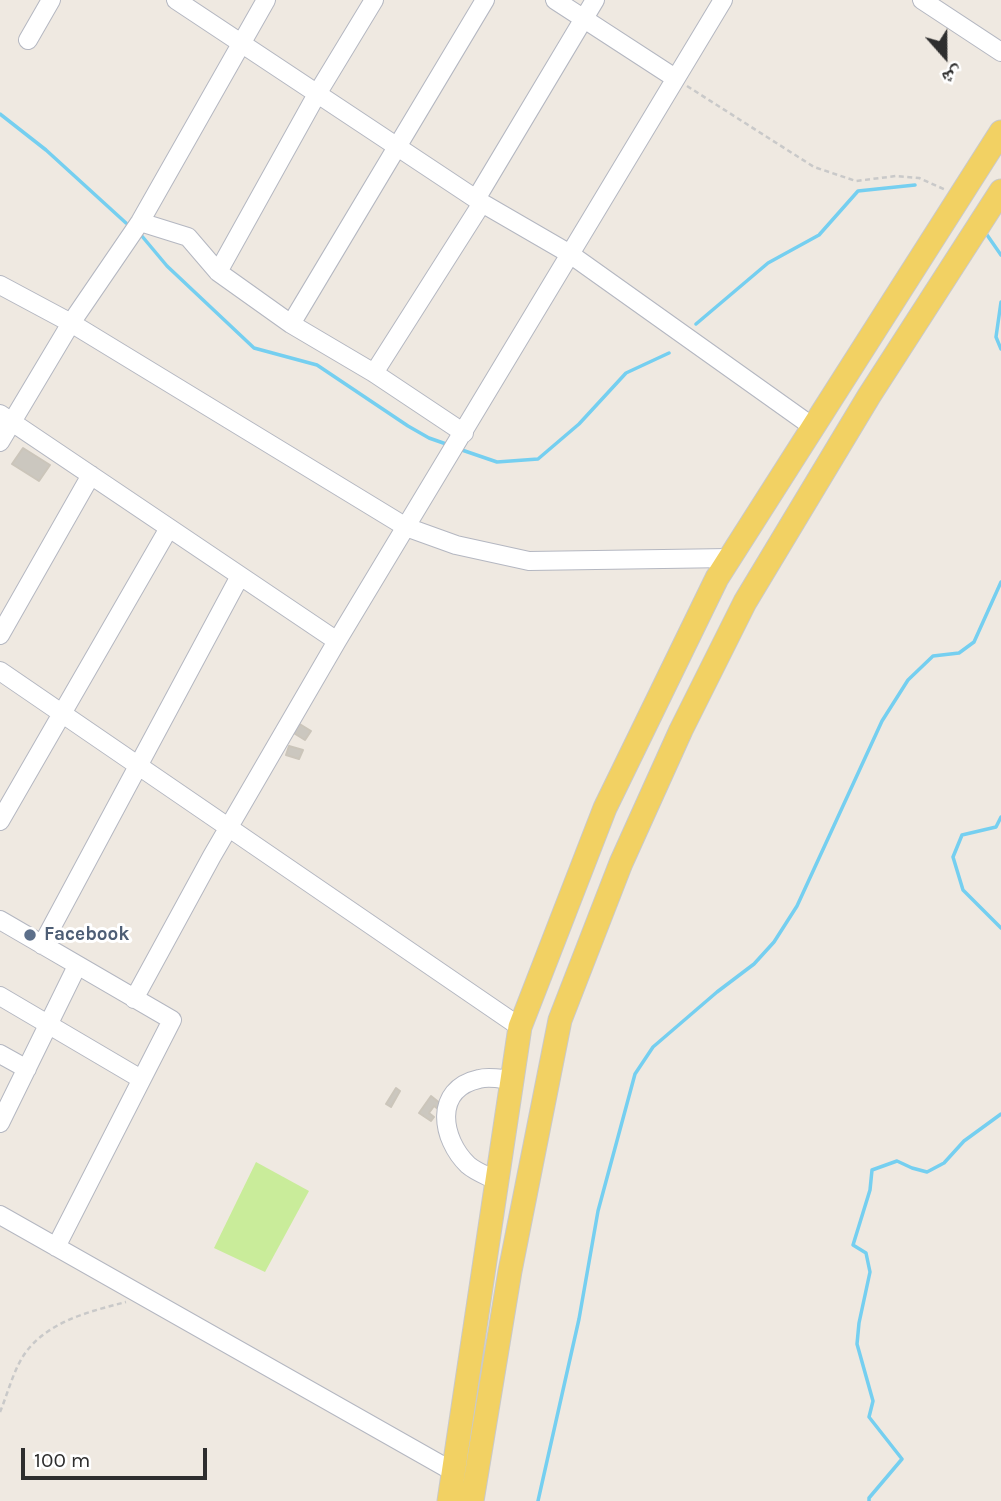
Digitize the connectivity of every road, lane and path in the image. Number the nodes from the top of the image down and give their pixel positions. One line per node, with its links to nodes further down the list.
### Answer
1 (51, 0): 11 (street)
2 (176, 0): 12 (street)
3 (266, 0): 12 (street)
4 (374, 0): 15 (street)
5 (485, 0): 17 (street)
6 (555, 0): 10 (street)
7 (595, 0): 10 (street)
8 (723, 0): 14 (street)
9 (922, 0): 13 (street)
10 (584, 19): 14 (street); 20 (street)
11 (28, 40)
12 (240, 43): 15 (street); 21 (street)
13 (1001, 52)
14 (675, 78): 19 (path); 22 (street)
15 (317, 94): 17 (street); 23 (street)
16 (1001, 132): 19 (main road)
17 (397, 147): 20 (street); 26 (street)
18 (1001, 191): 57 (main road)
19 (960, 195): 29 (main road)
20 (479, 201): 22 (street); 27 (street)
21 (140, 222): 23 (street); 25 (street)
22 (570, 254): 29 (street); 30 (street)
23 (218, 272): 26 (street)
24 (0, 285): 25 (street)
25 (71, 323): 28 (street); 33 (street)
26 (291, 324): 27 (street)
27 (374, 373): 30 (street)
28 (6, 418): 31 (street); 32 (street)
29 (813, 427): 35 (main road)
30 (462, 436): 33 (street)
31 (0, 442)
32 (91, 475): 34 (street); 37 (street)
33 (406, 527): 35 (street); 38 (street)
34 (169, 528): 36 (street); 40 (street)
35 (730, 558): 50 (main road)
36 (240, 576): 38 (street); 41 (street)
37 (0, 635)
38 (337, 641): 43 (street)
39 (0, 671): 40 (street)
40 (61, 713): 41 (street); 42 (street)
41 (137, 765): 43 (street); 45 (street)
42 (0, 821)
43 (229, 828): 48 (street); 50 (street)
44 (0, 920): 45 (street)
45 (41, 945): 46 (street)
46 (77, 966): 48 (street); 49 (street)
47 (0, 996): 49 (street)
48 (134, 999): 53 (street)
49 (48, 1024): 52 (street); 53 (street)
50 (520, 1027): 54 (main road)
51 (0, 1054): 52 (street)
52 (27, 1069): 55 (street)
53 (141, 1079): 59 (street)
54 (512, 1080): 56 (main road); 56 (street)
55 (0, 1123)
56 (495, 1191): 57 (main road); 62 (main road)
57 (523, 1206): 64 (main road)
58 (0, 1215): 59 (street)
59 (56, 1247): 60 (street)
60 (145, 1297): 61 (path); 62 (street)
61 (0, 1412)
62 (452, 1471): 63 (main road)
63 (449, 1501)
64 (472, 1501)

